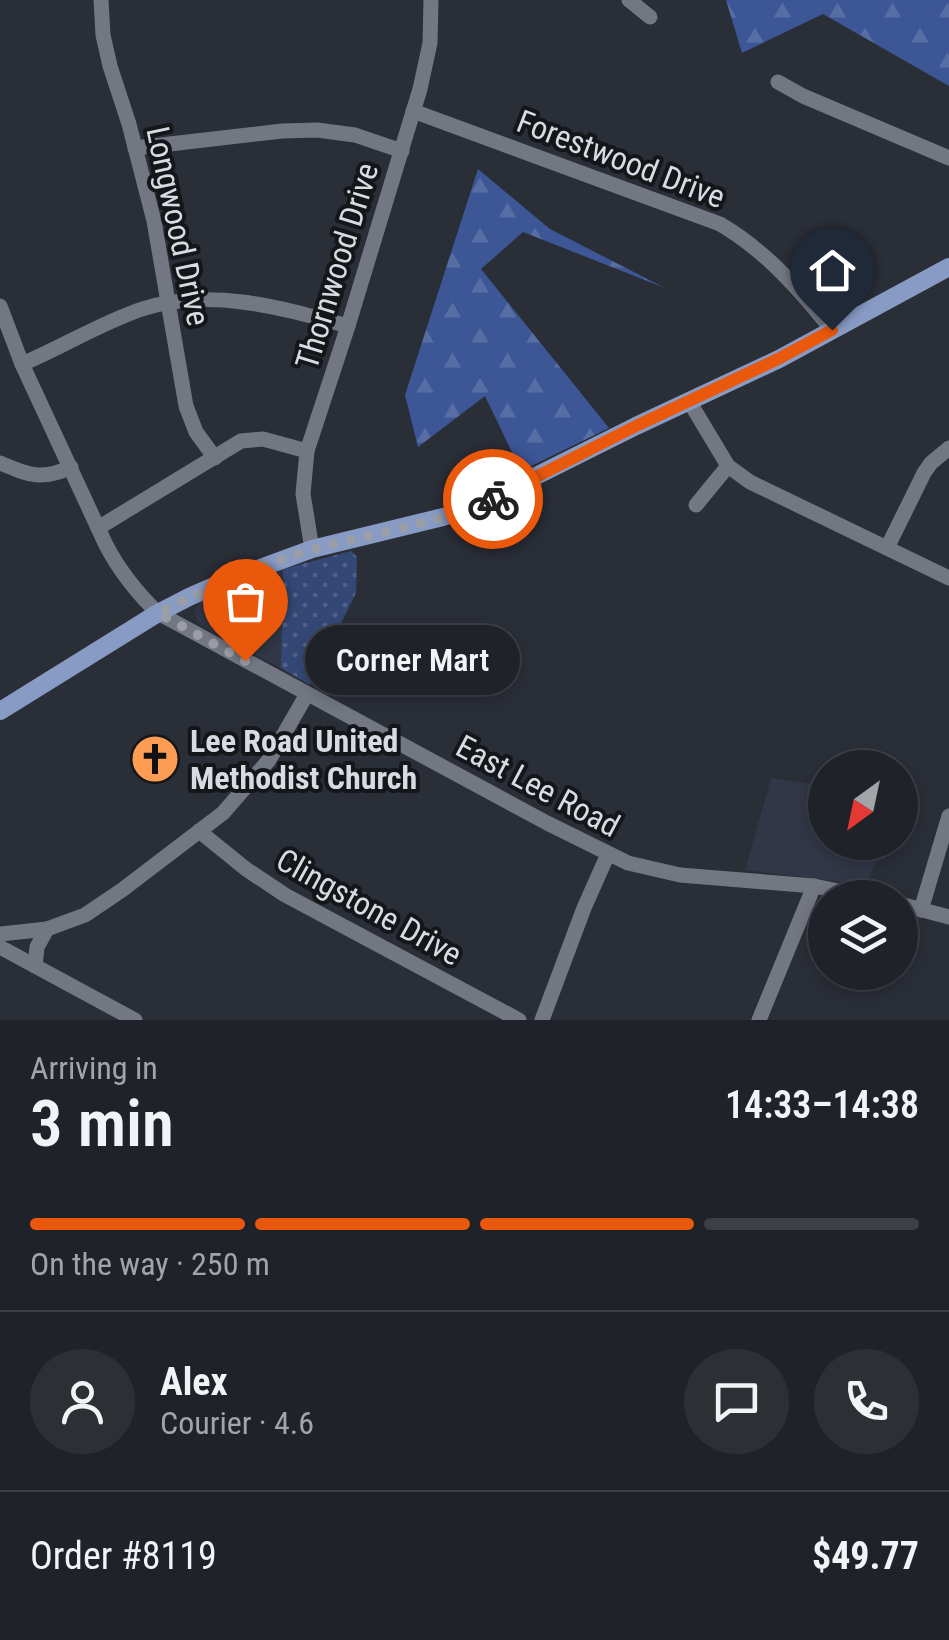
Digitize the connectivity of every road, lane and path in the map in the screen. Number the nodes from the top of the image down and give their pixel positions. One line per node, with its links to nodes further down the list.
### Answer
1 (101, 0): 7 (street, Longwood Drive)
2 (430, 0): 6 (street, Thornwood Drive)
3 (629, 0): 4 (street)
4 (650, 16)
5 (778, 82): 9 (street)
6 (413, 111): 8 (street, Thornwood Drive); 14 (street, Forestwood Drive)
7 (135, 148): 8 (street); 11 (street, Longwood Drive)
8 (402, 151): 13 (street, Thornwood Drive)
9 (949, 158)
10 (949, 267): 14 (main road)
11 (168, 303): 13 (street); 15 (street); 19 (street, Longwood Drive)
12 (0, 306): 15 (street, East Lee Road)
13 (348, 326): 18 (street, Thornwood Drive)
14 (832, 330): 16 (main road)
15 (22, 364): 22 (street, East Lee Road)
16 (689, 401): 21 (street); 26 (main road)
17 (949, 448): 25 (street)
18 (307, 450): 19 (street); 26 (street, Thornwood Drive)
19 (215, 458): 24 (street)
20 (0, 463): 22 (street)
21 (728, 466): 23 (street); 25 (street)
22 (71, 468): 24 (street, East Lee Road)
23 (696, 505)
24 (98, 528): 28 (street, East Lee Road)
25 (886, 548): 27 (street)
26 (312, 550): 28 (main road)
27 (949, 578)
28 (158, 613): 29 (street, East Lee Road); 30 (main road)
29 (307, 694): 32 (street); 33 (street, East Lee Road)
30 (0, 712)
31 (949, 816): 36 (street)
32 (199, 831): 38 (street); 43 (street, Clingstone Drive)
33 (608, 854): 34 (street, East Lee Road); 44 (street)
34 (808, 886)
35 (808, 901): 45 (street)
36 (920, 910): 37 (street)
37 (949, 917)
38 (47, 929): 39 (street); 41 (street)
39 (0, 934)
40 (0, 947): 41 (street)
41 (35, 966): 42 (street)
42 (135, 1020)
43 (520, 1020)
44 (542, 1020)
45 (759, 1020)

